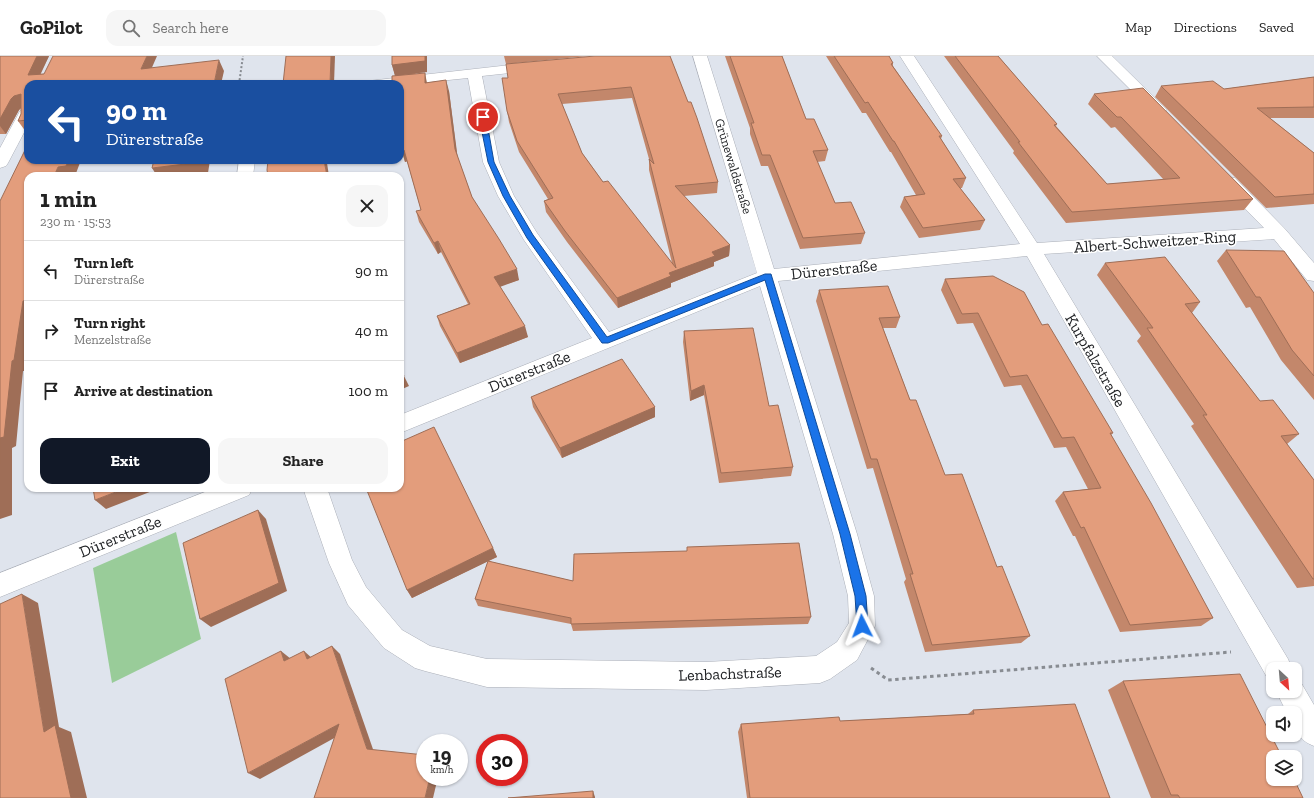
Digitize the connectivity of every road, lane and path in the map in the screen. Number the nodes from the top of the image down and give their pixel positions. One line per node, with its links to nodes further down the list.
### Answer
1 (243, 56): 7 (path)
2 (700, 56): 16 (street, Grünewaldstraße)
3 (906, 56): 14 (street, Kurpfalzstraße)
4 (1104, 56): 10 (street)
5 (550, 65): 6 (street)
6 (474, 72): 8 (street); 17 (street)
7 (240, 80)
8 (404, 80)
9 (24, 118): 11 (street)
10 (1171, 123)
11 (0, 163)
12 (1220, 172): 13 (street)
13 (1279, 233): 14 (street, Albert-Schweitzer-Ring); 15 (street)
14 (1032, 249): 16 (street, Dürerstraße); 23 (street, Kurpfalzstraße)
15 (1314, 275)
16 (768, 276): 17 (street, Dürerstraße); 22 (street, Lenbachstraße)
17 (605, 340): 18 (street, Dürerstraße)
18 (404, 422)
19 (231, 492): 21 (street, Dürerstraße)
20 (316, 492): 22 (street, Lenbachstraße)
21 (0, 585)
22 (847, 651): 23 (path)
23 (1272, 659)
24 (1294, 698): 25 (street)
25 (1314, 732)

